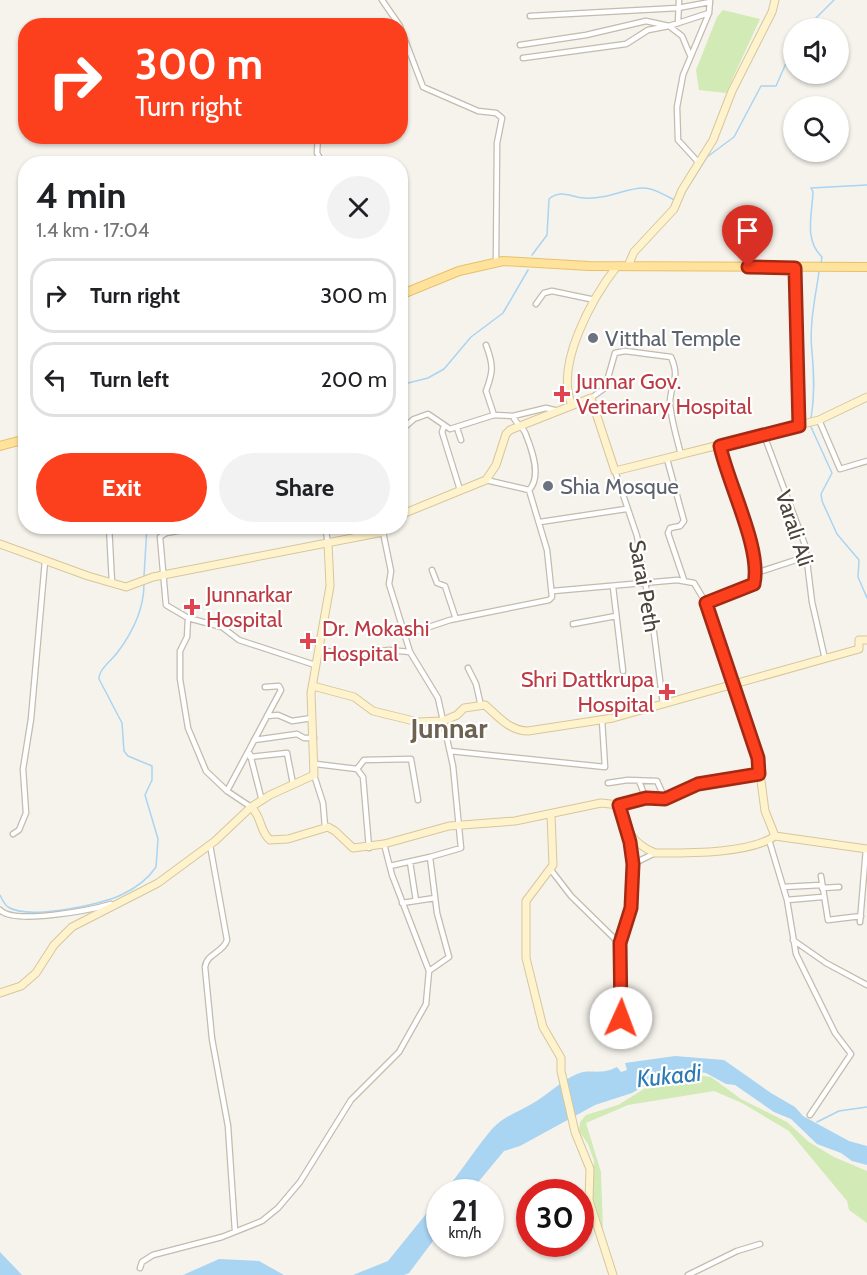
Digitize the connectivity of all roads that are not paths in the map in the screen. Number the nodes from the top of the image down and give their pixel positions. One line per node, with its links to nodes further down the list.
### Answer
1 (382, 0): 8 (street)
2 (679, 0): 5 (street)
3 (775, 0): 15 (street)
4 (710, 1): 5 (street); 6 (street)
5 (678, 8): 7 (street); 9 (street)
6 (709, 13): 9 (street); 13 (street)
7 (530, 16)
8 (394, 18)
9 (678, 23): 10 (street)
10 (669, 26): 11 (street); 13 (street); 14 (street)
11 (520, 45)
12 (408, 47): 16 (street)
13 (690, 55): 15 (street)
14 (523, 57)
15 (699, 163): 18 (street)
16 (496, 262): 17 (main road); 21 (main road)
17 (617, 266): 18 (main road); 22 (street)
18 (628, 266): 20 (main road)
19 (867, 267): 20 (main road)
20 (795, 268): 34 (street)
21 (408, 292)
22 (595, 300): 23 (street); 27 (street)
23 (536, 303)
24 (486, 345): 29 (street)
25 (867, 397): 31 (street)
26 (591, 398): 27 (street); 42 (street); 45 (street)
27 (572, 405): 28 (street)
28 (558, 411): 30 (street); 36 (street)
29 (494, 415): 30 (street); 35 (street)
30 (513, 416): 36 (street)
31 (819, 420): 34 (street); 44 (street)
32 (408, 424): 33 (street)
33 (444, 426): 35 (street); 47 (street)
34 (799, 426): 37 (street)
35 (457, 428): 38 (street)
36 (519, 429): 46 (street); 48 (street)
37 (764, 435): 41 (street); 59 (street, Varali Ali)
38 (461, 440)
39 (18, 441): 40 (main road)
40 (0, 446)
41 (720, 446): 42 (street); 62 (street)
42 (681, 455): 43 (street)
43 (667, 459): 45 (street); 64 (street)
44 (867, 461)
45 (615, 471): 49 (street, Sarai Peth)
46 (486, 480): 47 (street); 48 (street)
47 (460, 490): 50 (street)
48 (529, 490): 51 (street)
49 (626, 509): 51 (street); 66 (street, Sarai Peth)
50 (408, 512)
51 (540, 522): 68 (street)
52 (109, 534): 65 (street)
53 (162, 534): 63 (street)
54 (326, 534): 57 (street)
55 (365, 534): 57 (street)
56 (386, 534): 74 (street)
57 (328, 543): 63 (street); 76 (street)
58 (0, 544): 60 (street)
59 (808, 556): 62 (street); 78 (street, Varali Ali)
60 (45, 561): 65 (street); 114 (street)
61 (432, 570): 72 (street)
62 (756, 573): 69 (street)
63 (165, 575): 65 (street); 71 (street)
64 (684, 579): 66 (street); 69 (street)
65 (112, 583)
66 (646, 584): 67 (street); 85 (street, Sarai Peth)
67 (613, 586): 68 (street); 70 (street)
68 (553, 591): 72 (street)
69 (706, 603): 82 (street)
70 (616, 616): 73 (street); 81 (street)
71 (188, 618): 79 (street); 103 (street)
72 (456, 619): 74 (street)
73 (573, 624)
74 (405, 635): 77 (street)
75 (867, 640): 78 (street)
76 (319, 650): 77 (street); 79 (street)
77 (410, 652): 90 (street)
78 (825, 659): 82 (street)
79 (315, 665): 83 (street)
80 (468, 668): 86 (street)
81 (623, 671)
82 (732, 685): 85 (street); 98 (street)
83 (312, 686): 88 (street); 90 (street)
84 (265, 687): 87 (street)
85 (663, 704): 89 (street)
86 (481, 705): 89 (street); 90 (street)
87 (267, 716): 88 (street); 92 (street)
88 (312, 718): 91 (street)
89 (602, 720): 94 (street)
90 (443, 721): 94 (street)
91 (314, 738): 92 (street); 96 (street)
92 (254, 740): 93 (street)
93 (248, 748): 95 (street); 103 (street)
94 (450, 751): 111 (street)
95 (250, 757): 102 (street); 107 (street)
96 (316, 764): 97 (street); 99 (street)
97 (357, 769): 106 (street); 118 (street)
98 (759, 774): 105 (street); 115 (street)
99 (314, 775): 102 (street); 112 (street)
100 (639, 781): 101 (street); 104 (street); 105 (street)
101 (609, 783)
102 (293, 784): 107 (street)
103 (227, 791): 109 (street)
104 (646, 798): 105 (street); 108 (street)
105 (665, 799)
106 (418, 800)
107 (262, 801): 109 (street)
108 (619, 805): 110 (street); 113 (street)
109 (251, 807): 112 (street); 117 (street)
110 (551, 815): 111 (street); 125 (street)
111 (458, 825): 116 (street); 121 (street)
112 (326, 827): 118 (street)
113 (625, 829): 120 (street); 123 (street)
114 (13, 834)
115 (772, 838): 119 (street); 120 (street); 128 (street)
116 (384, 844): 118 (street); 124 (street)
117 (210, 845): 132 (street); 144 (street)
118 (369, 848)
119 (867, 849): 130 (street)
120 (655, 853): 123 (street)
121 (430, 857): 122 (street); 131 (street)
122 (410, 862): 124 (street); 133 (street)
123 (633, 864): 138 (street)
124 (390, 866): 135 (street)
125 (551, 870): 138 (street); 147 (street)
126 (821, 876): 129 (street)
127 (839, 886): 129 (street)
128 (783, 887): 129 (street); 134 (street)
129 (821, 887): 130 (street)
130 (822, 897): 134 (street)
131 (435, 898): 133 (street); 139 (street)
132 (125, 900): 136 (street); 141 (street)
133 (416, 900): 135 (street)
134 (787, 900): 137 (street)
135 (402, 903): 139 (street)
136 (0, 910)
137 (792, 940): 140 (street); 143 (street)
138 (620, 943): 142 (street)
139 (429, 971): 144 (street)
140 (867, 985)
141 (0, 993)
142 (619, 1040)
143 (810, 1115)
144 (235, 1230): 146 (street)
145 (760, 1244): 148 (street)
146 (140, 1268)
147 (613, 1275)
148 (688, 1275)

